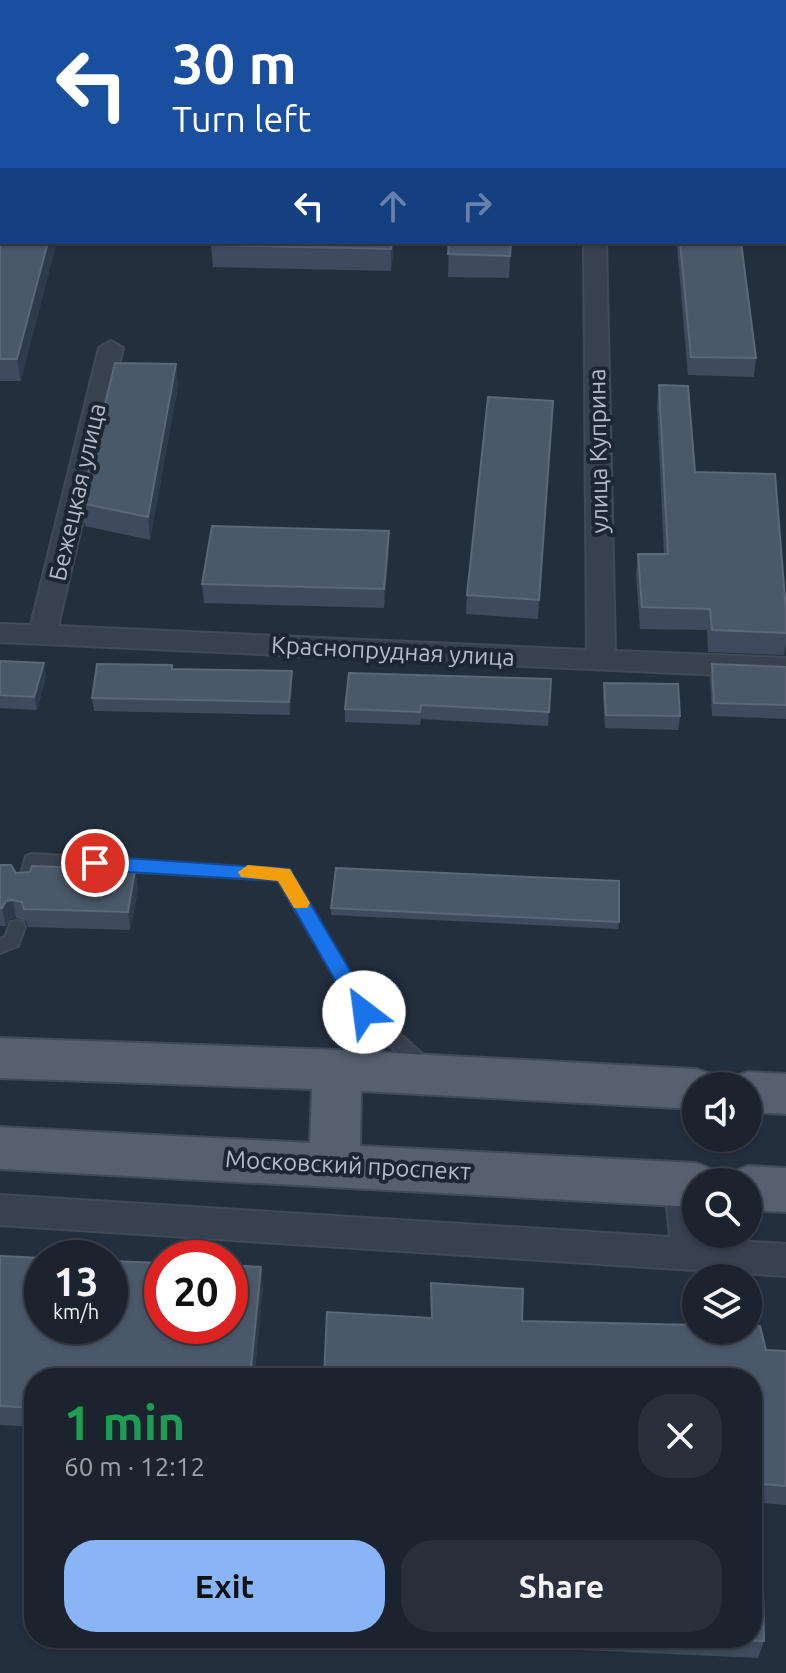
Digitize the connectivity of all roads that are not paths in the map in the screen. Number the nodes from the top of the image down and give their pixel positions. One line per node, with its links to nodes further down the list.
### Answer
1 (595, 244): 5 (street, улица Куприна)
2 (111, 348): 4 (street, Бежецкая улица)
3 (0, 633): 4 (street, Краснопрудная улица)
4 (42, 635): 5 (street, Краснопрудная улица)
5 (601, 660): 6 (street, Краснопрудная улица)
6 (786, 668)
7 (26, 884): 12 (lane)
8 (17, 927): 9 (lane)
9 (0, 946)
10 (0, 1058): 11 (main road)
11 (337, 1070): 12 (main road); 17 (main road)
12 (434, 1075): 13 (main road)
13 (682, 1088)
14 (762, 1093): 15 (main road)
15 (786, 1094)
16 (0, 1148): 17 (main road, Московский проспект)
17 (334, 1164): 18 (main road, Московский проспект)
18 (682, 1184)
19 (762, 1189): 20 (main road)
20 (786, 1190)
21 (0, 1210): 23 (street)
22 (689, 1248): 23 (street)
23 (689, 1255): 24 (street)
24 (786, 1260)

